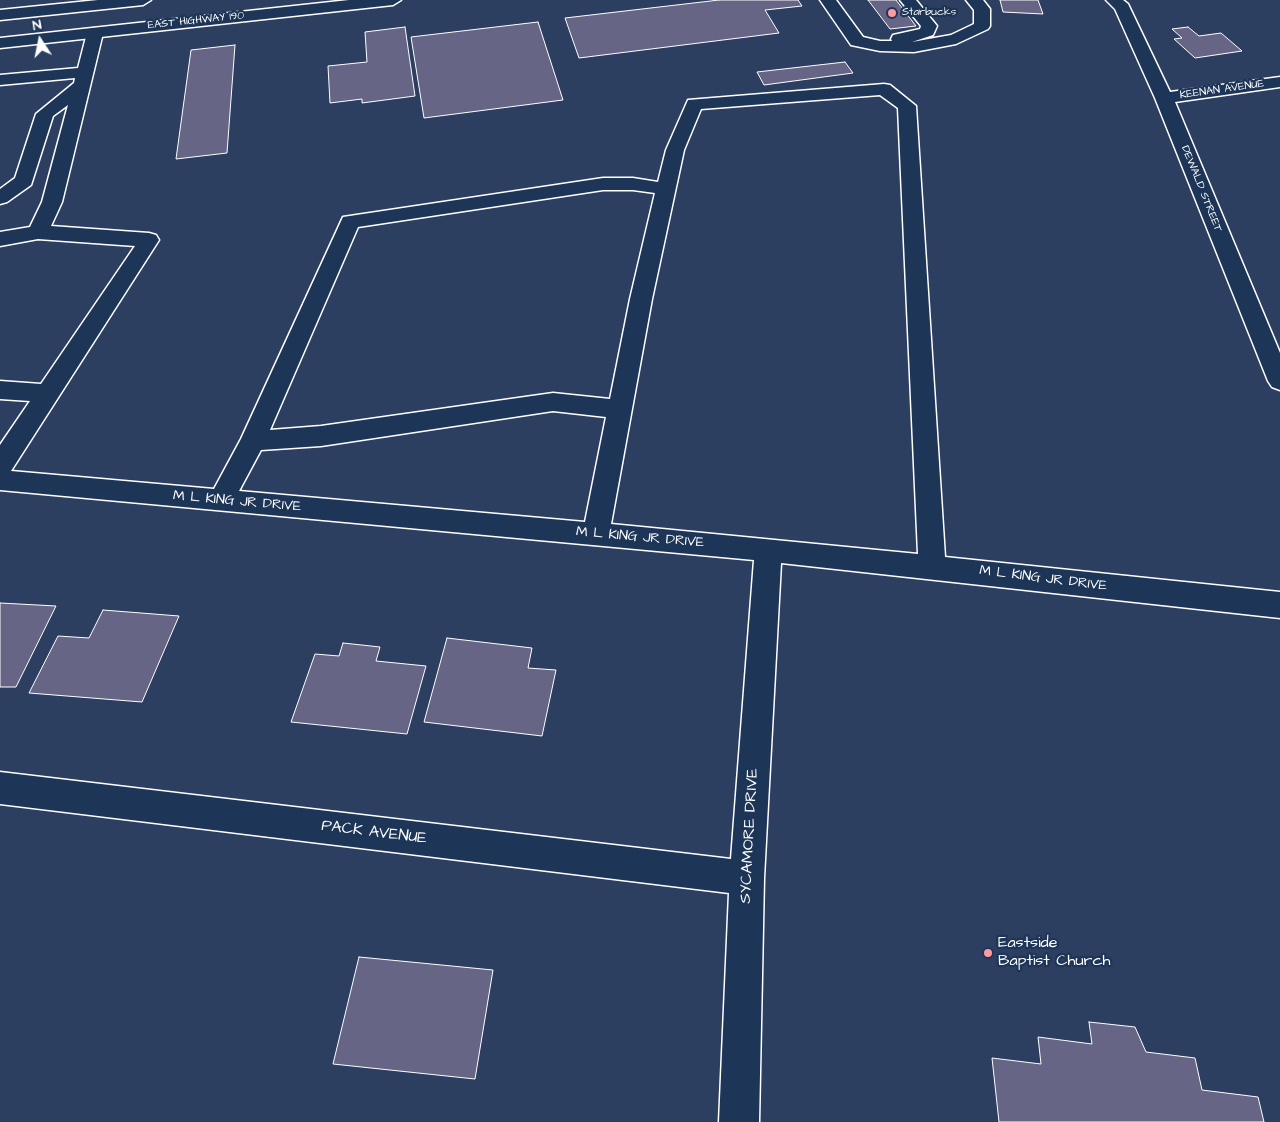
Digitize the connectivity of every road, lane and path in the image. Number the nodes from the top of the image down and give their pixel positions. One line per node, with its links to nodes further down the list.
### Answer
1 (142, 0): 6 (street, EAST HIGHWAY 190)
2 (393, 0): 8 (street, EAST HIGHWAY 190)
3 (828, 0): 10 (street)
4 (908, 0): 10 (street)
5 (1114, 0): 16 (street, DEWALD STREET)
6 (82, 3): 9 (street, EAST HIGHWAY 190)
7 (979, 3): 10 (street)
8 (275, 6): 11 (street, EAST HIGHWAY 190)
9 (0, 15)
10 (849, 30)
11 (95, 33): 12 (street, EAST HIGHWAY 190); 13 (street)
12 (0, 43)
13 (83, 78): 14 (street); 18 (street); 19 (street)
14 (0, 80)
15 (1280, 82): 16 (street, KEENAN AVENUE)
16 (1164, 98): 21 (street, DEWALD STREET)
17 (666, 188): 24 (street); 25 (street); 31 (street)
18 (0, 198)
19 (38, 232): 20 (street); 23 (street)
20 (0, 238)
21 (1280, 382)
22 (0, 390): 23 (street)
23 (48, 394): 26 (street)
24 (620, 409): 25 (street); 29 (street)
25 (253, 441): 28 (street)
26 (0, 466)
27 (0, 480): 28 (street, M L KING JR DRIVE)
28 (221, 500): 29 (street, M L KING JR DRIVE)
29 (596, 534): 30 (street, M L KING JR DRIVE)
30 (768, 550): 31 (street, M L KING JR DRIVE); 34 (street, SYCAMORE DRIVE)
31 (932, 566): 32 (street, M L KING JR DRIVE)
32 (1280, 606)
33 (0, 788): 34 (street, PACK AVENUE)
34 (747, 878): 35 (street, SYCAMORE DRIVE)
35 (739, 1122)

